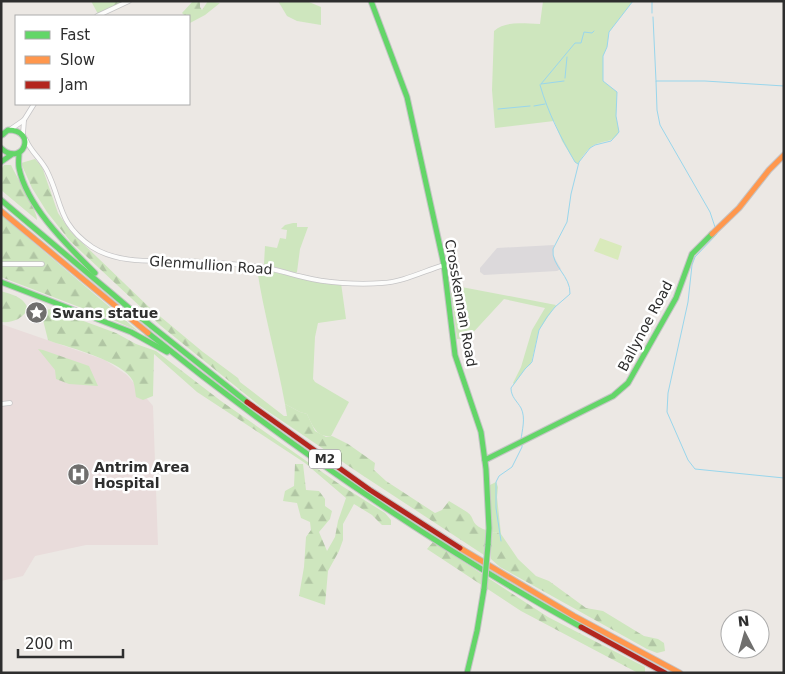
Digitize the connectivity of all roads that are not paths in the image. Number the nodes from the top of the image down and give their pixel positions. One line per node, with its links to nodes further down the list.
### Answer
1 (129, 1): 3 (street)
2 (371, 1): 19 (main road, Crosskennan Road)
3 (99, 15)
4 (33, 105): 5 (street)
5 (24, 120): 6 (street); 8 (street)
6 (11, 129): 7 (main road); 8 (main road)
7 (2, 135)
8 (24, 136): 10 (main road); 11 (street, Glenmullion Road)
9 (2, 149): 12 (main road); 14 (main road)
10 (21, 152): 11 (street); 12 (main road); 21 (main road)
11 (31, 152): 19 (street, Glenmullion Road)
12 (12, 155): 14 (main road)
13 (784, 155): 25 (main road, Ballynoe Road)
14 (1, 160)
15 (1, 200): 21 (main road, M2)
16 (1, 211): 22 (main road, M2)
17 (1, 264): 18 (street)
18 (42, 264)
19 (444, 265): 25 (main road, Crosskennan Road)
20 (1, 282): 22 (main road)
21 (136, 314): 28 (main road, M2)
22 (185, 362): 27 (main road, M2)
23 (10, 403): 24 (street)
24 (1, 404)
25 (485, 460): 26 (main road, Crosskennan Road, bridge)
26 (466, 673)
27 (665, 673)
28 (680, 673)

